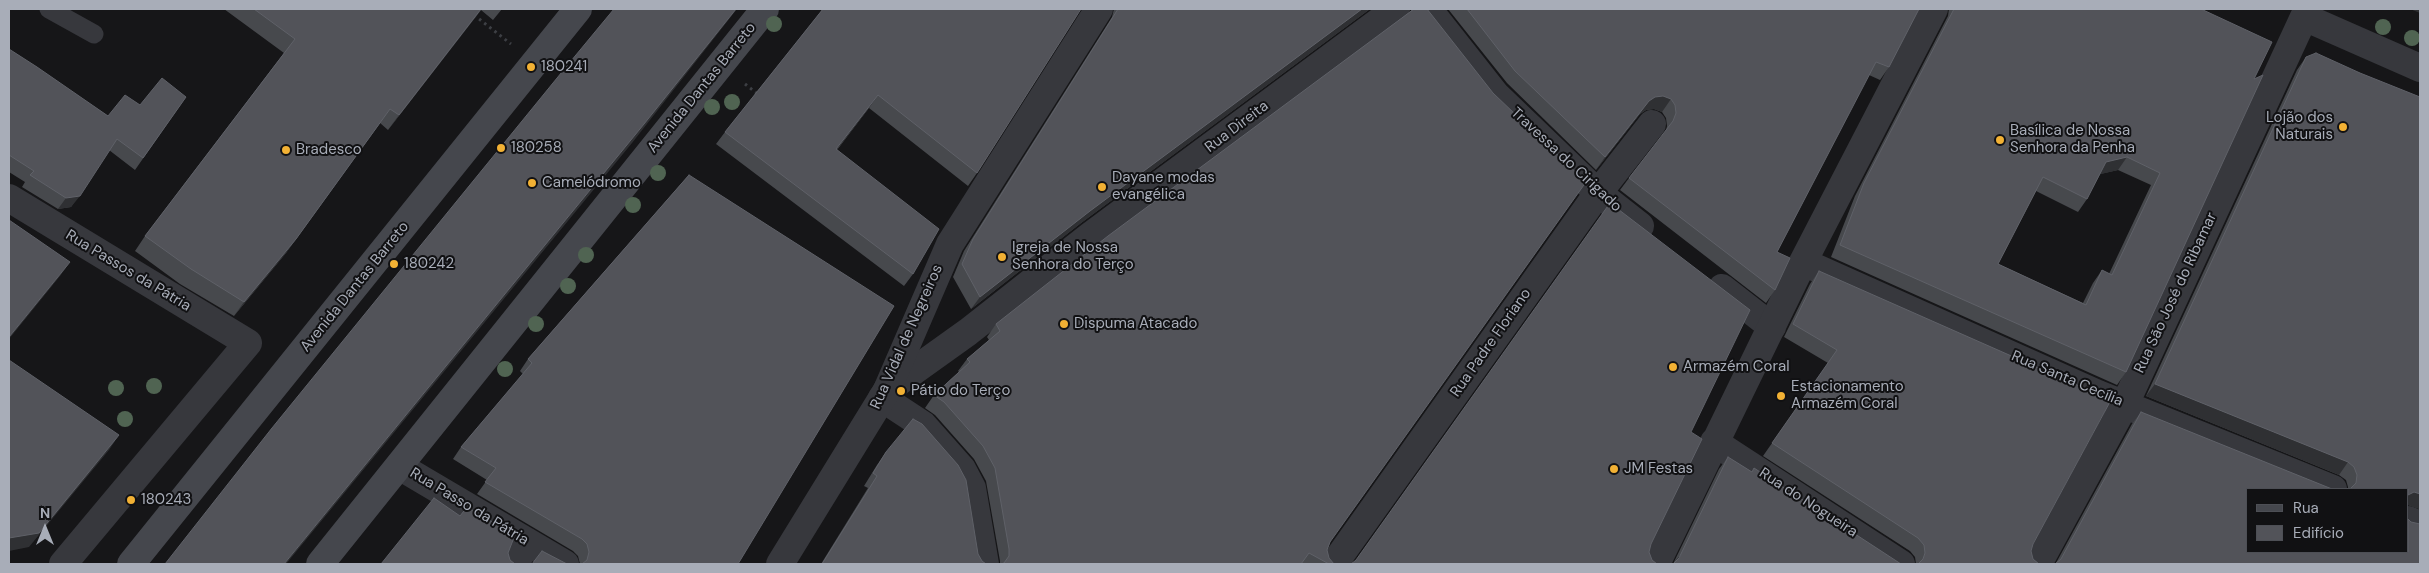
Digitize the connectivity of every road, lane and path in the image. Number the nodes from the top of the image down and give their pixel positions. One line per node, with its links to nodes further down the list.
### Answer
1 (49, 9): 9 (lane)
2 (466, 9): 10 (path)
3 (578, 9): 10 (main road, Avenida Dantas Barreto)
4 (765, 9): 11 (main road, Avenida Dantas Barreto)
5 (1099, 9): 21 (street, Rua Vidal de Negreiros)
6 (1396, 9): 21 (street, Rua Direita)
7 (1428, 9): 15 (street, Travessa do Cirigado)
8 (1934, 9): 18 (street)
9 (94, 34)
10 (535, 63): 28 (main road, Avenida Dantas Barreto)
11 (720, 65): 13 (path); 24 (main road, Avenida Dantas Barreto)
12 (2420, 68): 22 (street, Rua São José do Ribamar)
13 (766, 101)
14 (1652, 124): 15 (street, Rua Padre Floriano)
15 (1598, 193): 17 (street, Travessa do Cirigado); 33 (street, Rua Padre Floriano)
16 (9, 198): 27 (street, Rua Passos da Pátria)
17 (1661, 242)
18 (1803, 262): 20 (street); 22 (street, Rua Santa Cecília)
19 (1701, 272): 20 (street)
20 (1772, 327): 23 (street)
21 (885, 394): 31 (street, Rua Vidal de Negreiros); 32 (street)
22 (2125, 404): 25 (street, Rua Santa Cecília); 36 (street, Rua São José do Ribamar)
23 (1714, 442): 34 (street); 35 (street, Rua do Nogueira)
24 (400, 466): 26 (street, Rua Passo da Pátria); 29 (main road, Avenida Dantas Barreto)
25 (2331, 488)
26 (521, 553): 30 (street, Rua Passo da Pátria)
27 (63, 564)
28 (131, 564)
29 (320, 564)
30 (565, 564)
31 (780, 564)
32 (984, 564)
33 (1334, 564)
34 (1656, 564)
35 (1901, 564)
36 (2038, 564)

